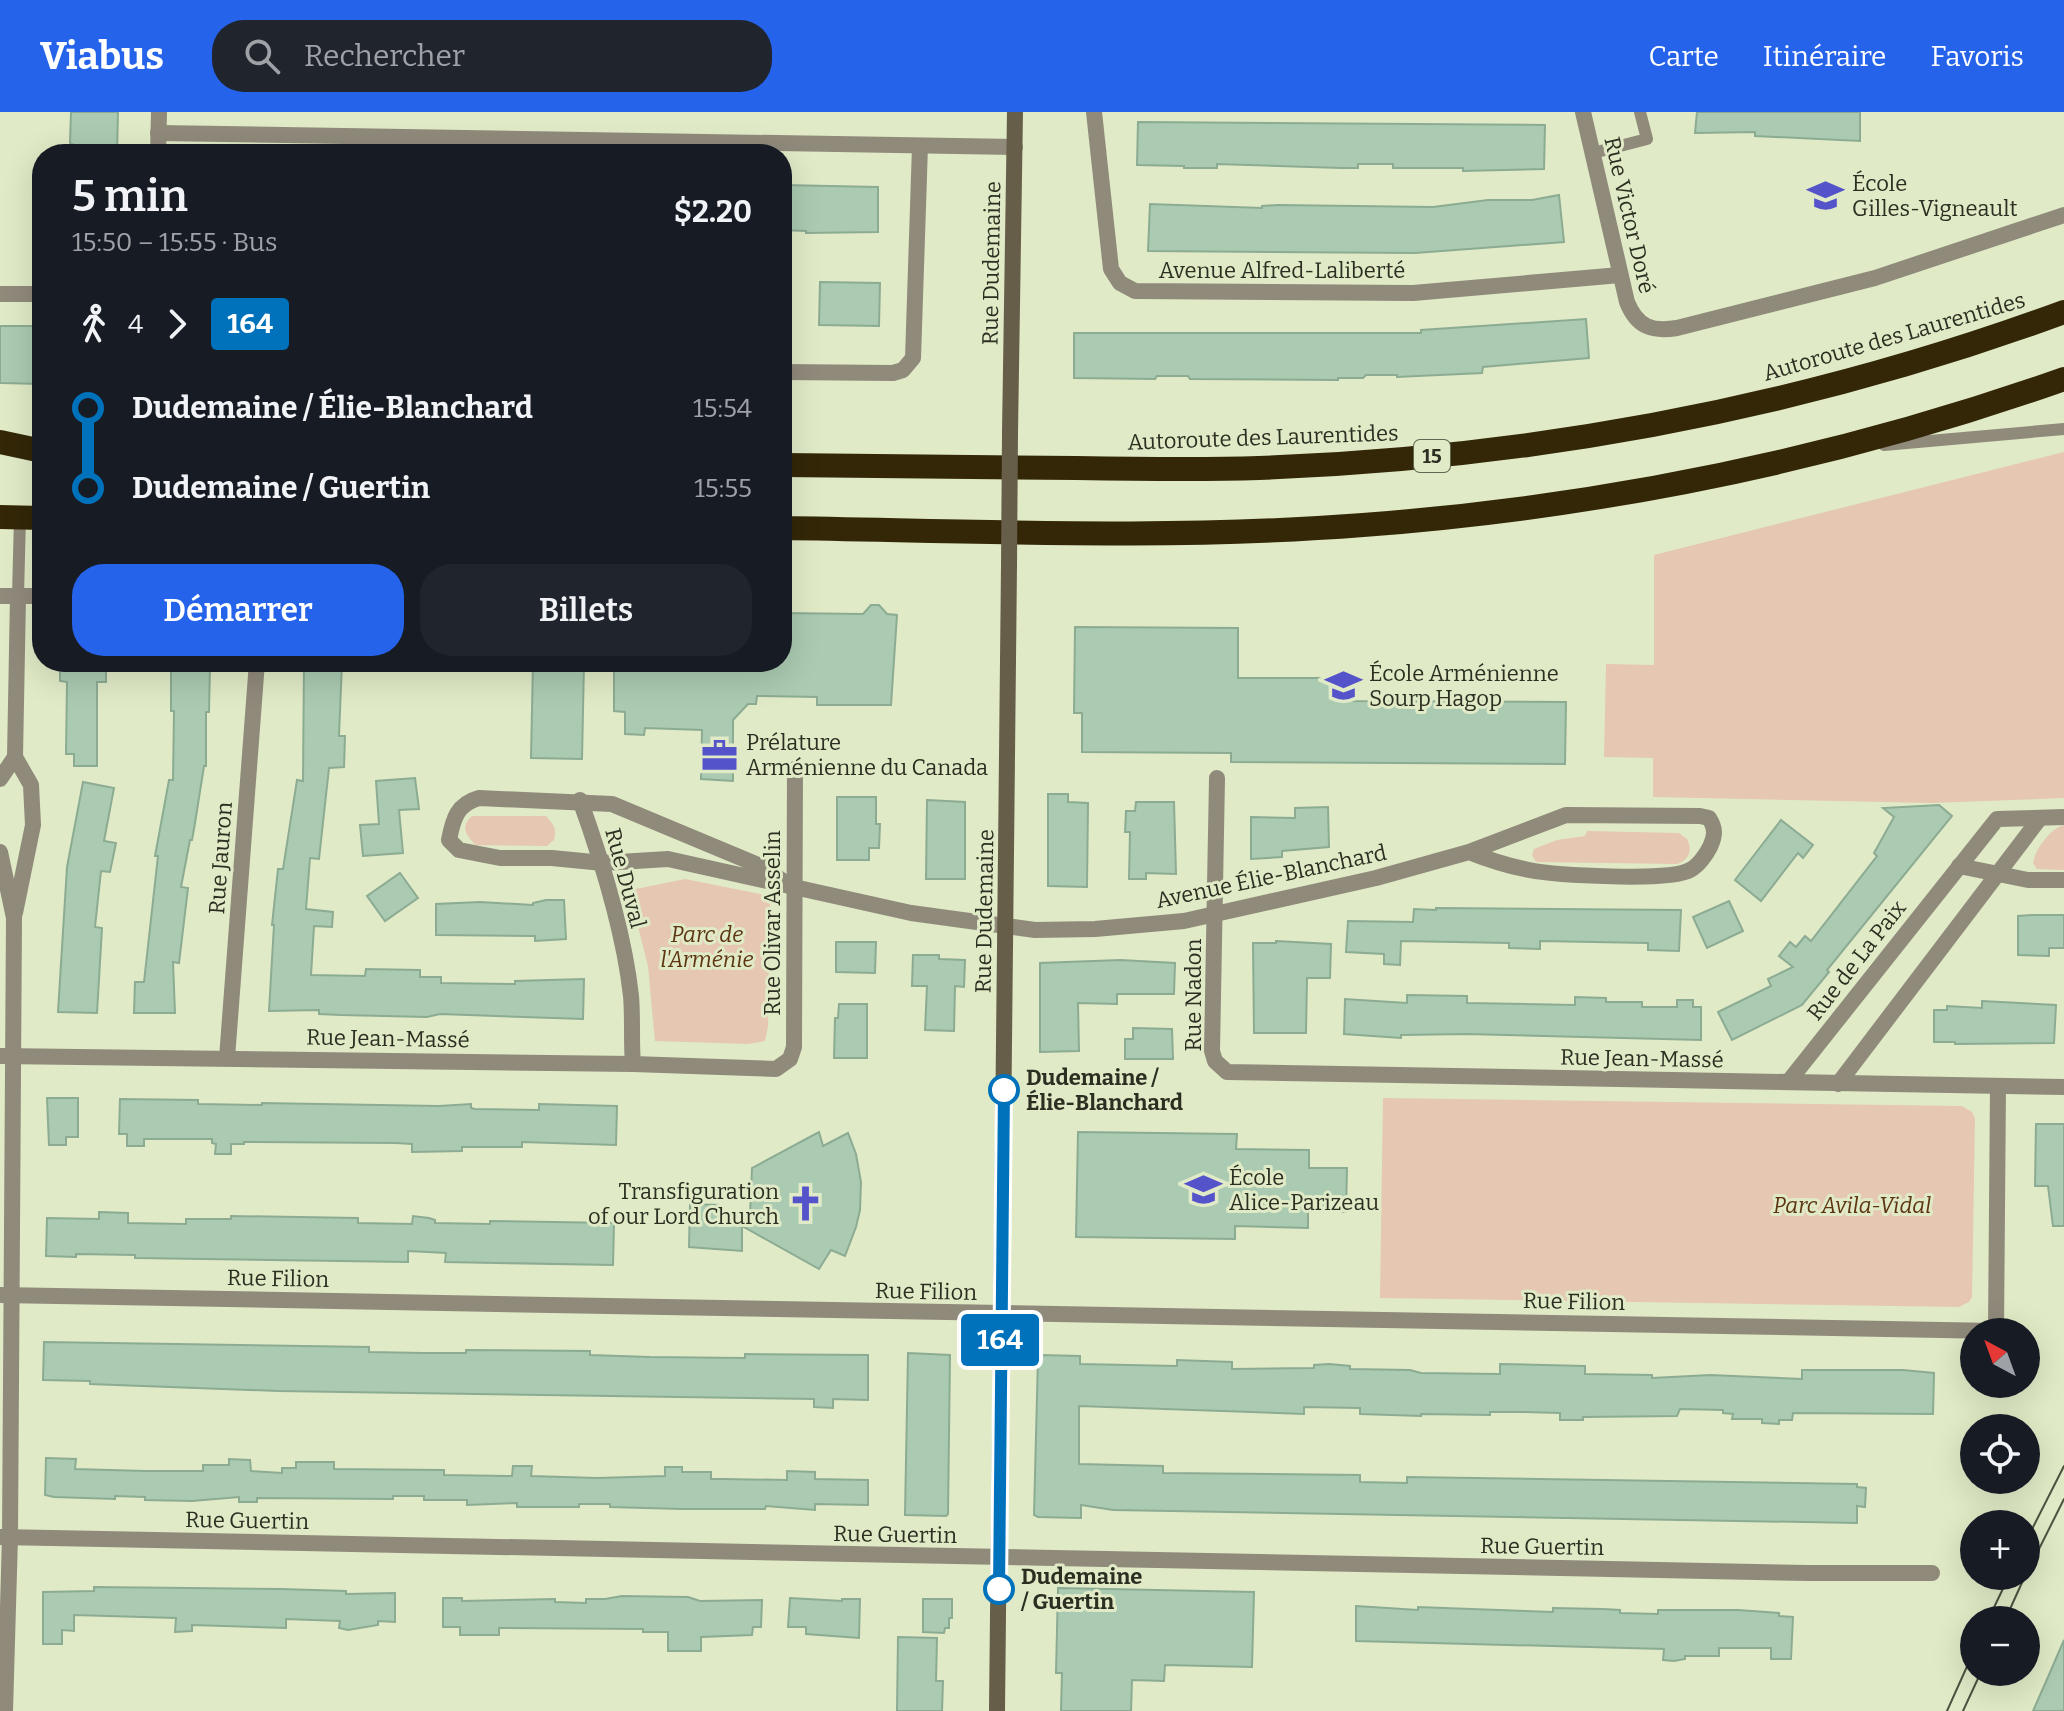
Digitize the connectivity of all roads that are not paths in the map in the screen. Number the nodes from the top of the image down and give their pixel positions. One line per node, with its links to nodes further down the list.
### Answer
1 (159, 112): 6 (street)
2 (1015, 112): 9 (street, Rue Dudemaine)
3 (1094, 112): 12 (street, Avenue Alfred-Laliberté)
4 (1583, 112): 10 (street, Rue Victor Doré)
5 (1640, 112): 10 (lane)
6 (158, 133): 7 (street); 8 (street)
7 (158, 144)
8 (920, 146): 9 (street); 16 (street)
9 (1015, 147): 47 (street, Rue Dudemaine, bridge)
10 (1593, 153): 12 (street, Rue Victor Doré)
11 (2064, 215): 12 (street, Rue Victor Doré)
12 (1620, 275)
13 (0, 294): 14 (street)
14 (32, 294)
15 (2064, 312): 24 (highway, Autoroute des Laurentides / 15)
16 (792, 372)
17 (2064, 379): 21 (highway)
18 (2064, 429): 21 (lane)
19 (0, 442): 20 (highway)
20 (32, 450)
21 (1829, 450): 26 (highway)
22 (32, 453): 23 (highway)
23 (0, 454)
24 (792, 465)
25 (21, 517): 28 (lane)
26 (792, 528)
27 (0, 596): 28 (street)
28 (18, 596): 29 (street); 31 (street)
29 (32, 596)
30 (256, 672): 49 (street, Rue Jauron)
31 (15, 757): 34 (street); 46 (street)
32 (795, 769): 44 (street, Rue Olivar Asselin)
33 (1217, 778): 45 (street, Rue Nadon)
34 (0, 779)
35 (580, 800): 40 (street, Rue Duval); 40 (street, Avenue Élie-Blanchard); 44 (street, Avenue Élie-Blanchard)
36 (2064, 817): 37 (street, Rue de La Paix)
37 (2040, 818): 41 (street, Rue de La Paix); 42 (street)
38 (0, 852): 46 (street)
39 (1469, 852): 39 (street, Avenue Élie-Blanchard); 45 (street, Avenue Élie-Blanchard)
40 (603, 863): 44 (street, Avenue Élie-Blanchard); 50 (street, Rue Duval)
41 (1959, 866): 42 (street); 53 (street, Rue de La Paix)
42 (1996, 875): 43 (street); 54 (street)
43 (2064, 880)
44 (794, 889): 47 (street, Avenue Élie-Blanchard); 52 (street, Rue Olivar Asselin)
45 (1215, 914): 47 (street, Avenue Élie-Blanchard); 51 (street, Rue Nadon)
46 (14, 918): 48 (street)
47 (1006, 926): 58 (street, Rue Dudemaine)
48 (6, 1056): 49 (street, Rue Jean-Massé); 57 (street)
49 (227, 1058): 50 (street, Rue Jean-Massé)
50 (633, 1064): 52 (street, Rue Jean-Massé)
51 (1220, 1067): 53 (street, Rue Jean-Massé)
52 (776, 1069)
53 (1789, 1081): 54 (street, Rue Jean-Massé)
54 (1838, 1084): 55 (street, Rue Jean-Massé)
55 (1998, 1087): 56 (street, Rue Jean-Massé); 59 (street)
56 (2064, 1087)
57 (6, 1295): 58 (street, Rue Filion); 61 (street)
58 (1001, 1314): 60 (street, Rue Filion); 62 (street, Rue Dudemaine)
59 (1996, 1318)
60 (1960, 1330)
61 (5, 1537): 62 (street, Rue Guertin); 64 (street)
62 (999, 1558): 63 (street, Rue Guertin); 65 (street, Rue Dudemaine)
63 (1932, 1573)
64 (5, 1711)
65 (997, 1711)

